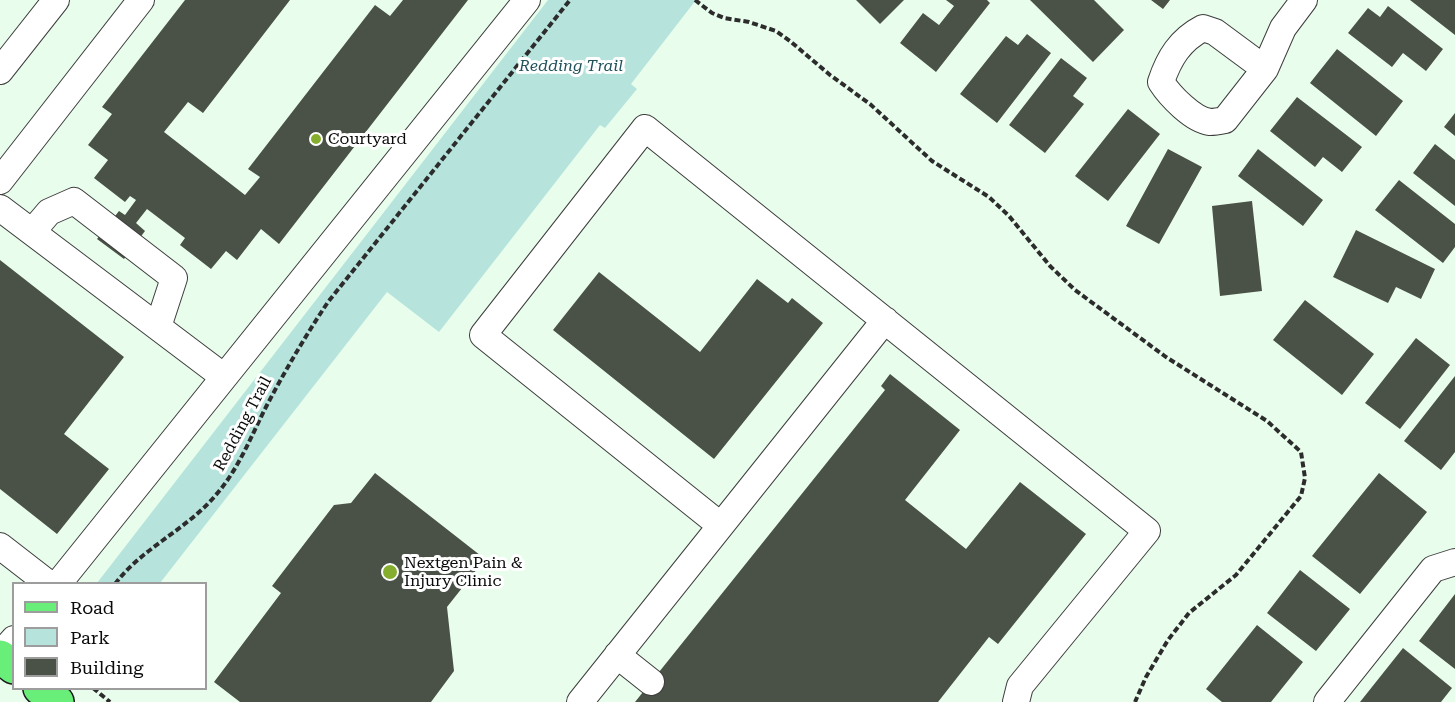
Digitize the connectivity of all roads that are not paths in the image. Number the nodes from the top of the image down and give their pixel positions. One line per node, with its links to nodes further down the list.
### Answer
1 (56, 0): 6 (street)
2 (141, 0): 7 (street)
3 (527, 0): 12 (street)
4 (1304, 0): 5 (street)
5 (1265, 69)
6 (0, 71)
7 (0, 181)
8 (0, 208): 9 (street)
9 (32, 232): 11 (street); 11 (street)
10 (885, 320): 13 (street); 13 (street); 26 (street)
11 (158, 327): 12 (street)
12 (224, 377): 17 (street)
13 (720, 525): 19 (street)
14 (0, 546): 16 (street)
15 (1455, 562): 27 (street)
16 (46, 582)
17 (60, 582)
18 (12, 641): 20 (street)
19 (617, 655): 22 (street); 25 (street)
20 (0, 656): 21 (main road)
21 (12, 666)
22 (651, 682)
23 (42, 690): 24 (main road)
24 (57, 702)
25 (580, 702)
26 (1016, 702)
27 (1327, 702)

